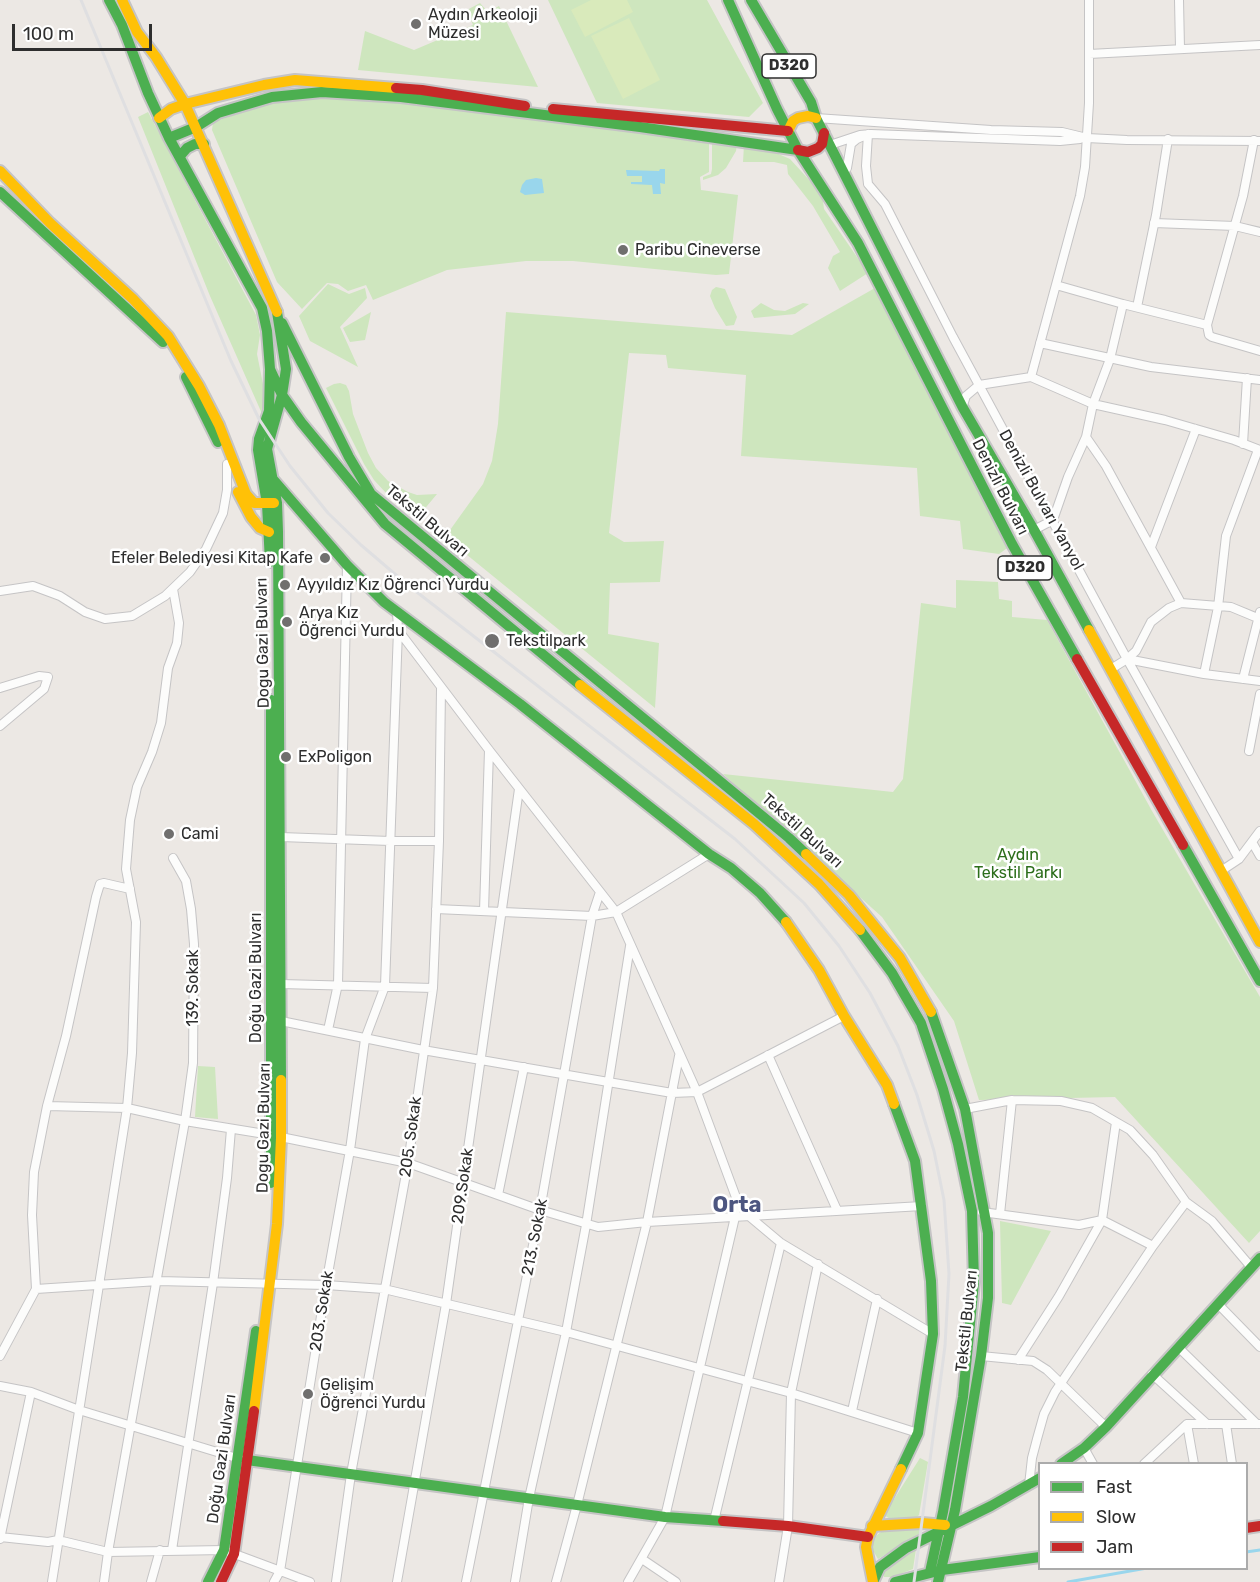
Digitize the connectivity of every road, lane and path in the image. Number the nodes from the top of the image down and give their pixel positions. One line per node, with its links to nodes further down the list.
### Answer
1 (110, 0): 12 (main road)
2 (122, 0): 10 (main road)
3 (728, 0): 15 (main road, Denizli Bulvarı / D320)
4 (751, 0): 13 (main road, Denizli Bulvarı / D320)
5 (1089, 0): 9 (street)
6 (1179, 0): 8 (street)
7 (1260, 45): 8 (street)
8 (1180, 48): 9 (street)
9 (1089, 54): 19 (street)
10 (185, 104): 11 (main road); 12 (main road); 14 (main road)
11 (546, 112): 14 (main road); 15 (main road); 24 (main road)
12 (159, 118): 18 (main road)
13 (816, 118): 15 (main road); 16 (main road, Denizli Bulvarı / D320); 19 (street)
14 (196, 127): 18 (main road); 22 (main road)
15 (789, 131): 24 (main road, Denizli Bulvarı / D320)
16 (824, 132): 23 (main road, Denizli Bulvarı / D320); 25 (main road)
17 (868, 134): 19 (street); 23 (street); 28 (street); 45 (street, Denizli Bulvarı Yanyol)
18 (169, 138): 26 (main road)
19 (1087, 138): 21 (street); 33 (street)
20 (1258, 139): 21 (street); 31 (street)
21 (1168, 140): 30 (street)
22 (204, 144): 26 (main road); 36 (main road)
23 (831, 145): 25 (street); 28 (main road, Denizli Bulvarı / D320)
24 (798, 150): 25 (main road); 104 (main road, Denizli Bulvarı / D320)
25 (813, 151)
26 (180, 156): 41 (main road)
27 (0, 171): 59 (main road)
28 (846, 174): 48 (main road, Denizli Bulvarı / D320)
29 (0, 192): 56 (main road)
30 (1154, 223): 31 (street); 35 (street)
31 (1235, 226): 32 (street); 37 (street)
32 (1260, 232)
33 (1056, 285): 34 (street); 38 (street)
34 (1124, 304): 35 (street); 40 (street)
35 (1137, 307): 37 (street)
36 (279, 317): 46 (main road, Dogu Gazi Bulvarı); 55 (main road, Tekstil Bulvarı)
37 (1207, 325): 39 (street)
38 (1040, 343): 40 (street); 42 (street)
39 (1260, 351)
40 (1110, 359): 43 (street); 47 (street)
41 (270, 369): 46 (main road, Tekstil Bulvarı); 59 (main road, Doğu Gazi Bulvarı)
42 (1031, 377): 45 (street); 47 (street)
43 (1247, 378): 44 (street); 53 (street)
44 (1260, 380)
45 (979, 385): 48 (street); 60 (street, Denizli Bulvarı Yanyol)
46 (282, 395): 49 (main road, Dogu Gazi Bulvarı); 50 (main road, Tekstil Bulvarı)
47 (1093, 404): 51 (street); 52 (street)
48 (963, 408): 61 (main road, Denizli Bulvarı / D320)
49 (275, 420): 50 (main road); 58 (main road, Dogu Gazi Bulvarı)
50 (301, 422): 57 (main road, Tekstil Bulvarı)
51 (1196, 429): 53 (street); 63 (street)
52 (1086, 437): 60 (street); 63 (street)
53 (1243, 444): 54 (street)
54 (1259, 450): 68 (street)
55 (349, 457): 57 (main road); 125 (main road, Tekstil Bulvarı)
56 (227, 464): 62 (main road); 65 (street)
57 (336, 466): 138 (main road, Tekstil Bulvarı)
58 (270, 476): 59 (main road, Dogu Gazi Bulvarı); 64 (main road)
59 (272, 503): 62 (main road, Doğu Gazi Bulvarı); 85 (main road, Dogu Gazi Bulvarı)
60 (1053, 520): 61 (street); 72 (street, Denizli Bulvarı Yanyol)
61 (1035, 530): 73 (main road, Denizli Bulvarı / D320)
62 (269, 532): 85 (main road, Doğu Gazi Bulvarı)
63 (1151, 547): 67 (street)
64 (347, 565): 69 (main road); 86 (street)
65 (173, 588): 66 (street); 95 (street)
66 (0, 591)
67 (1180, 603): 68 (street); 72 (street)
68 (1218, 607): 70 (street); 74 (street)
69 (397, 612): 71 (street, 203. Sokak); 90 (main road)
70 (1259, 616): 75 (street)
71 (398, 630): 78 (street); 88 (street, 203. Sokak)
72 (1127, 659): 73 (street); 74 (street); 93 (street, Denizli Bulvarı Yanyol)
73 (1111, 669): 94 (main road, Denizli Bulvarı / D320)
74 (1204, 674): 75 (street)
75 (1243, 679): 76 (street)
76 (1260, 681)
77 (0, 688): 80 (street)
78 (441, 688): 81 (street); 87 (street, 205. Sokak)
79 (1260, 694): 82 (street)
80 (0, 726)
81 (489, 750): 83 (street); 98 (street)
82 (1249, 751)
83 (519, 789): 96 (street); 100 (street, 209.Sokak)
84 (1260, 831): 89 (street)
85 (275, 837): 86 (street); 107 (main road, Doğu Gazi Bulvarı)
86 (342, 840): 88 (street); 105 (street)
87 (439, 841): 88 (street); 97 (street, 205. Sokak)
88 (390, 842): 106 (street, 203. Sokak)
89 (1252, 842): 91 (street); 93 (street)
90 (709, 854): 99 (street); 109 (main road)
91 (1260, 856)
92 (173, 858): 126 (street, 139. Sokak)
93 (1239, 859): 94 (street)
94 (1221, 871): 102 (main road, Denizli Bulvarı / D320)
95 (130, 889): 123 (street); 124 (street)
96 (600, 892): 99 (street); 101 (street, 213. Sokak)
97 (436, 909): 98 (street); 108 (street, 205. Sokak)
98 (484, 911): 100 (street)
99 (616, 912): 101 (street); 103 (street)
100 (501, 913): 101 (street); 116 (street, 209.Sokak)
101 (592, 916): 118 (street, 213. Sokak)
102 (1260, 942)
103 (630, 946): 114 (street); 119 (street)
104 (1260, 981)
105 (338, 984): 106 (street); 107 (street); 111 (street)
106 (385, 986): 108 (street); 112 (street, 203. Sokak)
107 (278, 988): 110 (main road, Dogu Gazi Bulvarı); 129 (main road, Doğu Gazi Bulvarı)
108 (433, 988): 113 (street, 205. Sokak)
109 (844, 1016): 115 (street); 135 (main road)
110 (281, 1021): 111 (street); 129 (main road, Dogu Gazi Bulvarı)
111 (328, 1030): 112 (street)
112 (365, 1039): 113 (street); 130 (street, 203. Sokak)
113 (423, 1050): 116 (street); 131 (street, 205. Sokak)
114 (680, 1054): 120 (street); 121 (street)
115 (768, 1055): 120 (street); 137 (street)
116 (481, 1060): 117 (street); 132 (street, 209.Sokak)
117 (524, 1067): 118 (street); 133 (street)
118 (566, 1074): 119 (street); 136 (street, 213. Sokak)
119 (609, 1082): 121 (street); 145 (street)
120 (697, 1092): 121 (street); 141 (street)
121 (672, 1094): 144 (street)
122 (1012, 1100): 125 (street); 127 (street); 140 (street)
123 (47, 1106): 124 (street); 156 (street)
124 (127, 1108): 126 (street); 155 (street)
125 (965, 1109): 139 (main road, Tekstil Bulvarı)
126 (185, 1121): 128 (street); 151 (street, 139. Sokak)
127 (1116, 1122): 134 (street); 143 (street)
128 (231, 1128): 129 (street); 152 (street)
129 (276, 1137): 130 (street); 153 (main road, Doğu Gazi Bulvarı)
130 (350, 1150): 131 (street); 154 (street, 203. Sokak)
131 (408, 1163): 132 (street); 157 (street, 205. Sokak)
132 (464, 1182): 133 (street); 159 (street, 209.Sokak)
133 (498, 1195): 136 (street)
134 (1186, 1202): 147 (street); 150 (street)
135 (922, 1206): 137 (street); 163 (main road)
136 (540, 1210): 145 (street); 161 (street, 213. Sokak)
137 (837, 1210): 142 (street)
138 (972, 1211): 139 (street); 205 (main road, Tekstil Bulvarı)
139 (986, 1212): 140 (street); 168 (main road, Tekstil Bulvarı)
140 (1000, 1214): 143 (street)
141 (735, 1217): 142 (street); 144 (street); 170 (street)
142 (750, 1217): 146 (street)
143 (1102, 1220): 147 (street); 169 (street)
144 (647, 1222): 145 (street); 164 (street)
145 (586, 1225): 162 (street)
146 (781, 1243): 149 (street); 172 (street)
147 (1153, 1246): 173 (street)
148 (1260, 1258): 150 (main road)
149 (818, 1264): 158 (street); 176 (street)
150 (1251, 1268): 160 (main road)
151 (158, 1281): 152 (street); 155 (street); 183 (street, 139. Sokak)
152 (213, 1283): 153 (street); 186 (street)
153 (266, 1284): 154 (street); 188 (main road, Doğu Gazi Bulvarı)
154 (326, 1285): 157 (street); 194 (street, 203. Sokak)
155 (98, 1286): 156 (street); 177 (street)
156 (36, 1288): 167 (street)
157 (384, 1289): 159 (street); 195 (street, 205. Sokak)
158 (877, 1299): 163 (street); 178 (street)
159 (446, 1304): 161 (street); 197 (street, 209.Sokak)
160 (1218, 1304): 165 (main road); 166 (street)
161 (519, 1320): 162 (street); 199 (street, 213. Sokak)
162 (566, 1332): 164 (street); 200 (street)
163 (933, 1334): 185 (main road)
164 (616, 1346): 170 (street); 201 (street)
165 (1178, 1347): 171 (main road); 182 (street)
166 (1260, 1347)
167 (0, 1356)
168 (981, 1356): 169 (street); 205 (main road, Tekstil Bulvarı)
169 (1017, 1359): 173 (street)
170 (700, 1368): 172 (street); 202 (street)
171 (1152, 1374): 180 (street); 184 (main road)
172 (747, 1381): 176 (street); 203 (street)
173 (1060, 1383): 184 (street); 198 (street)
174 (0, 1386): 175 (street)
175 (30, 1392): 177 (street); 207 (street)
176 (791, 1393): 178 (street); 204 (street)
177 (79, 1410): 183 (street); 208 (street)
178 (852, 1411): 185 (street)
179 (1187, 1424): 180 (street); 191 (street); 192 (street)
180 (1207, 1424): 181 (street)
181 (1226, 1424): 182 (street); 193 (street)
182 (1258, 1424)
183 (131, 1426): 186 (street); 211 (street, 139. Sokak)
184 (1106, 1427): 187 (main road)
185 (918, 1433): 206 (main road)
186 (188, 1443): 188 (street); 210 (street)
187 (1084, 1448): 189 (main road); 190 (street)
188 (242, 1459): 194 (main road); 212 (main road, Doğu Gazi Bulvarı)
189 (1064, 1462)
190 (1093, 1462)
191 (1146, 1462)
192 (1194, 1462)
193 (1232, 1462)
194 (297, 1467): 195 (main road); 215 (street, 203. Sokak)
195 (351, 1474): 197 (main road); 224 (street, 205. Sokak)
196 (1038, 1479): 198 (main road)
197 (415, 1483): 199 (main road); 225 (street, 209.Sokak)
198 (1029, 1485): 205 (main road)
199 (484, 1492): 200 (main road); 226 (street, 213. Sokak)
200 (529, 1498): 201 (main road); 227 (street)
201 (577, 1505): 202 (main road); 228 (street)
202 (665, 1516): 203 (main road); 214 (street)
203 (714, 1521): 204 (main road)
204 (788, 1526): 206 (main road); 231 (street)
205 (943, 1527): 206 (main road); 216 (main road); 232 (main road)
206 (870, 1532): 232 (main road)
207 (0, 1538): 208 (street)
208 (58, 1540): 211 (street); 217 (street)
209 (160, 1550): 210 (street); 211 (street); 219 (street)
210 (172, 1550): 212 (street)
211 (108, 1552): 218 (street, 139. Sokak)
212 (229, 1552): 215 (street); 220 (main road, Doğu Gazi Bulvarı); 221 (main road)
213 (1038, 1557): 216 (main road)
214 (642, 1559): 229 (street); 230 (street)
215 (280, 1571): 222 (street, 203. Sokak); 223 (street)
216 (937, 1576): 233 (main road)
217 (52, 1582)
218 (104, 1582)
219 (151, 1582)
220 (208, 1582)
221 (221, 1582)
222 (274, 1582)
223 (310, 1582)
224 (336, 1582)
225 (397, 1582)
226 (466, 1582)
227 (515, 1582)
228 (556, 1582)
229 (628, 1582)
230 (676, 1582)
231 (780, 1582)
232 (873, 1582)
233 (895, 1582)

